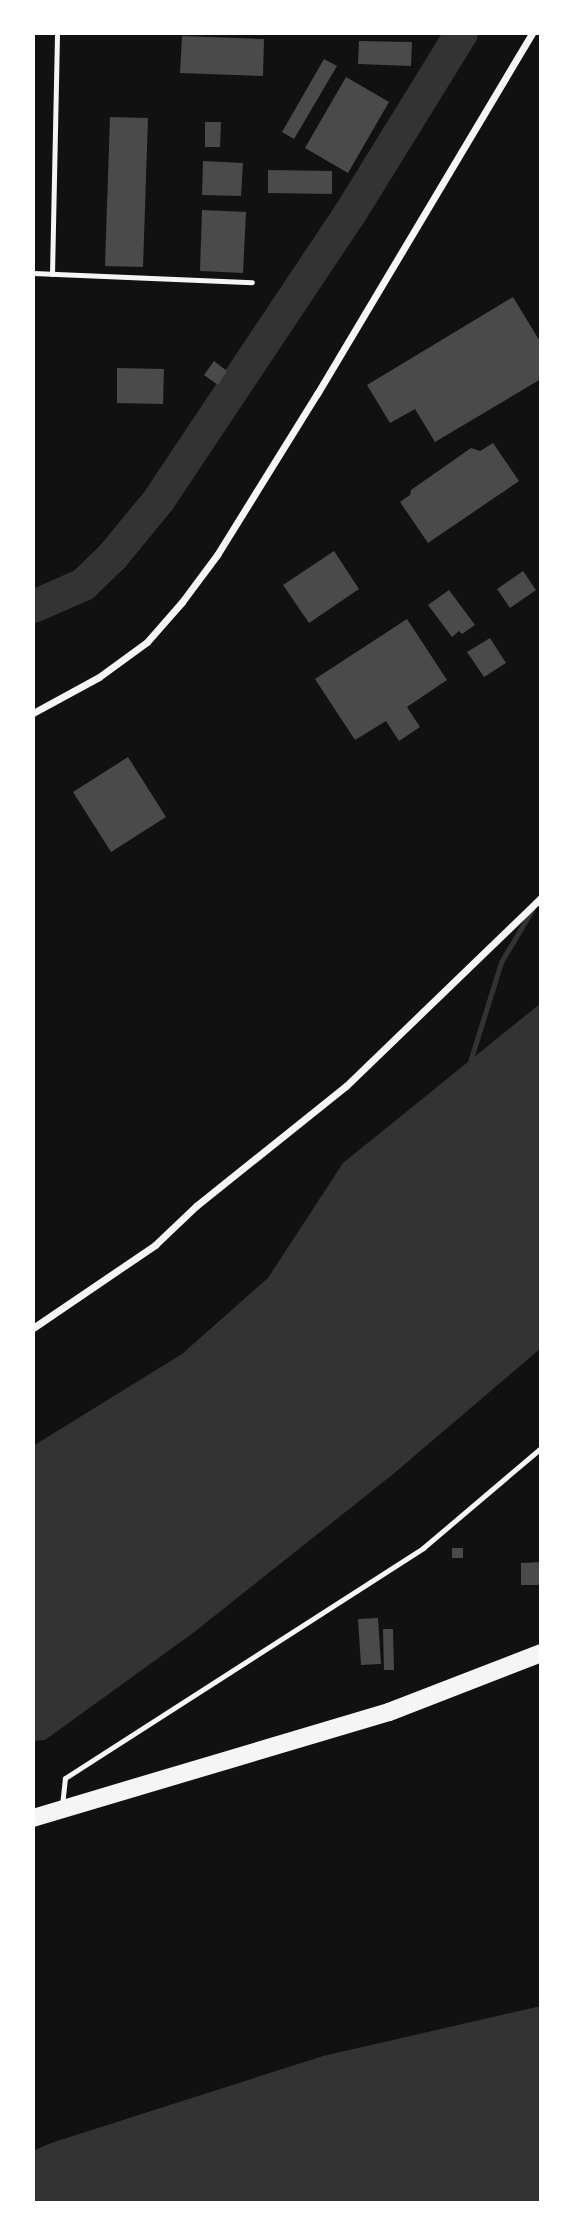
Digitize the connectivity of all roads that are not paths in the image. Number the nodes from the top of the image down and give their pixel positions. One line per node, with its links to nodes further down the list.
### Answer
1 (57, 33): 4 (lane)
2 (532, 33): 6 (street)
3 (33, 273): 4 (lane)
4 (52, 274): 5 (lane)
5 (252, 282)
6 (33, 713)
7 (541, 898): 8 (street)
8 (33, 1328)
9 (541, 1448): 11 (lane)
10 (541, 1653): 11 (main road)
11 (61, 1809): 12 (main road)
12 (33, 1818)

